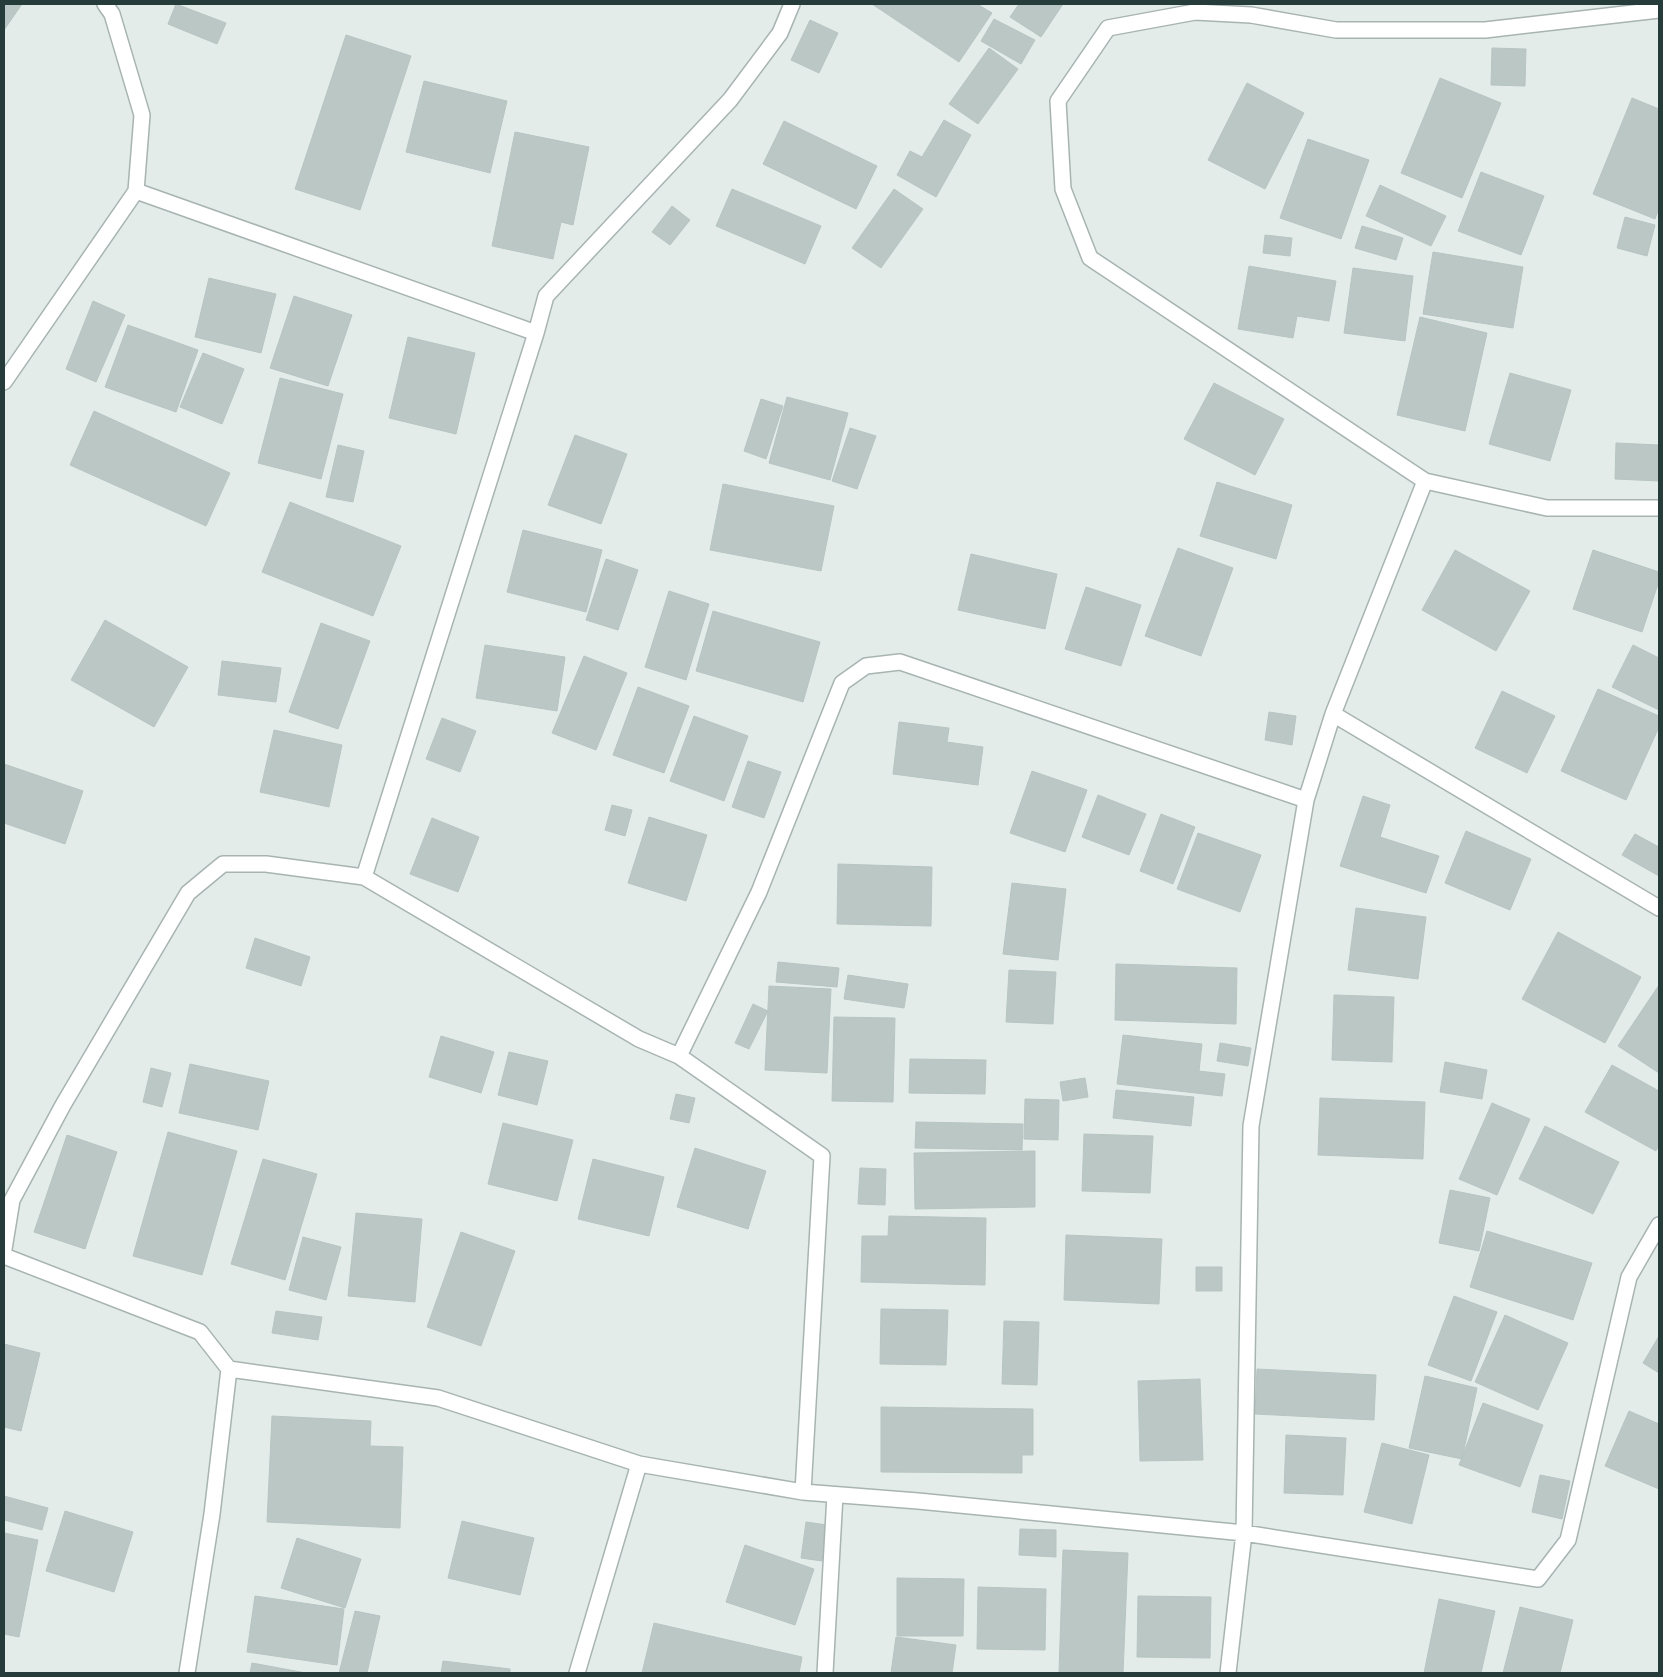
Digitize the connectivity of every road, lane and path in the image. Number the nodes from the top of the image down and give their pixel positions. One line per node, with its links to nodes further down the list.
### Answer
1 (106, 4): 4 (street)
2 (792, 4): 5 (street)
3 (1659, 10): 7 (street)
4 (136, 190): 5 (street); 6 (street)
5 (536, 333): 11 (street)
6 (4, 382)
7 (1425, 481): 8 (street); 9 (street)
8 (1659, 508)
9 (1333, 714): 10 (street); 12 (street)
10 (1306, 800): 13 (street); 21 (street)
11 (364, 877): 13 (street); 15 (street)
12 (1659, 908)
13 (679, 1056): 19 (street)
14 (1659, 1225): 21 (street)
15 (4, 1249)
16 (4, 1256): 17 (street)
17 (229, 1369): 18 (street); 22 (street)
18 (639, 1464): 19 (street); 23 (street)
19 (803, 1492): 20 (street)
20 (835, 1494): 21 (street); 24 (street)
21 (1244, 1533): 25 (street)
22 (187, 1673)
23 (577, 1673)
24 (825, 1673)
25 (1228, 1673)

